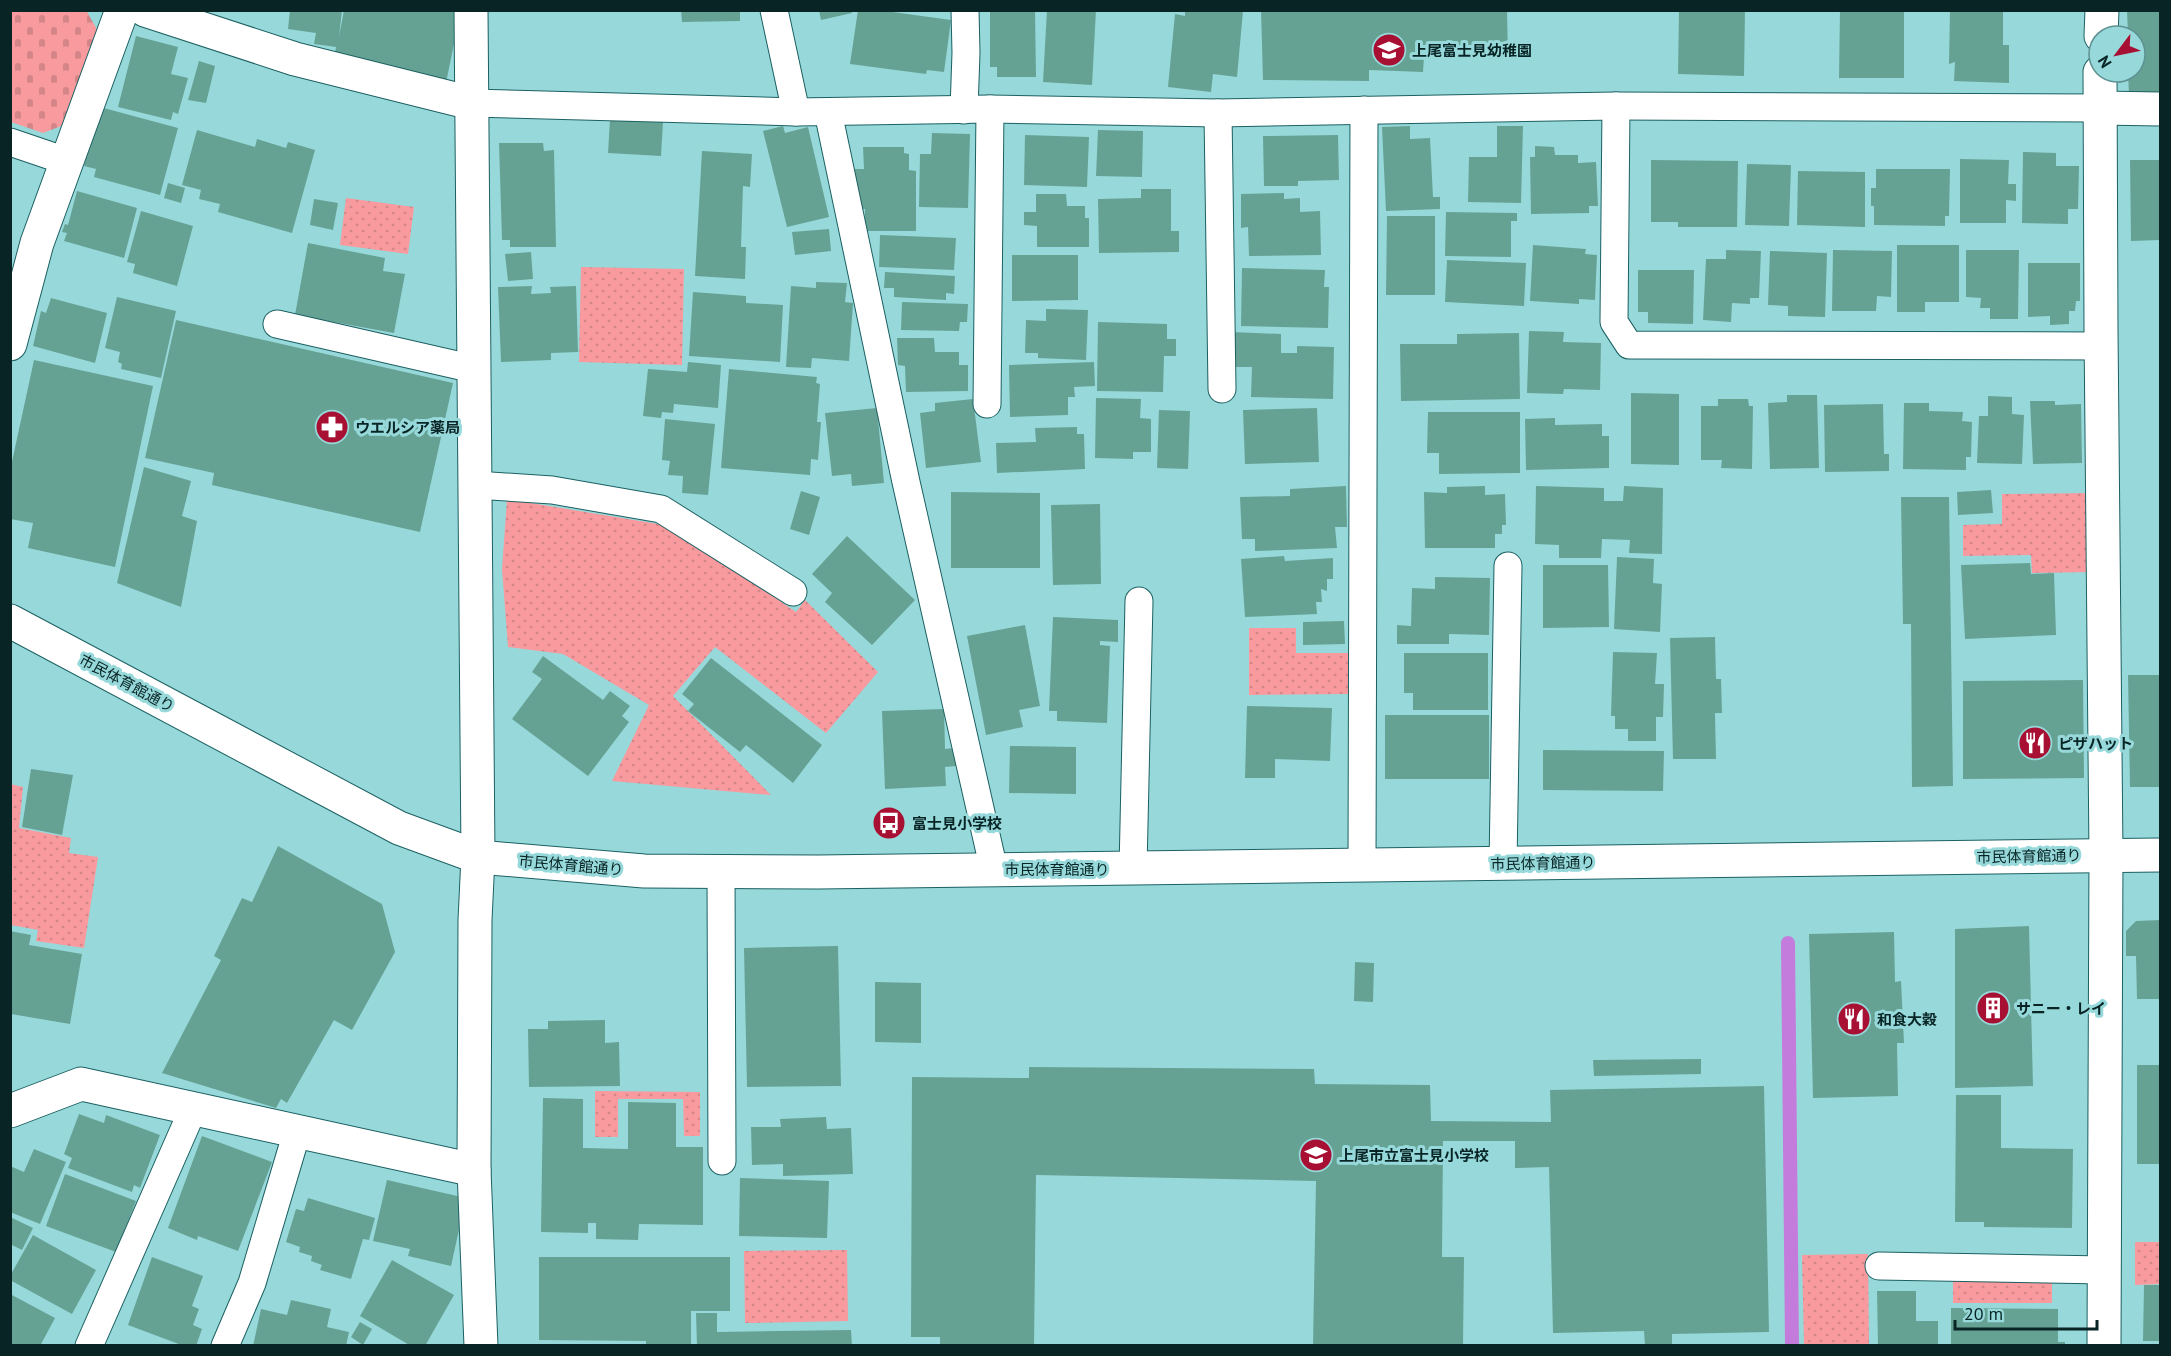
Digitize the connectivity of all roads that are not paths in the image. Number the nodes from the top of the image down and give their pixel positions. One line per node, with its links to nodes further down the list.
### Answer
1 (122, 10): 17 (street)
2 (145, 10): 7 (street)
3 (471, 10): 7 (street)
4 (774, 10): 13 (lane)
5 (965, 10): 10 (lane)
6 (2100, 84): 9 (street)
7 (471, 104): 13 (lane); 21 (street)
8 (1616, 106): 9 (lane); 12 (lane); 20 (lane)
9 (2100, 108): 11 (street); 20 (street)
10 (977, 109): 14 (lane); 15 (lane); 23 (lane)
11 (2160, 109)
12 (1364, 110): 15 (lane); 33 (lane)
13 (796, 111): 14 (lane)
14 (828, 112): 35 (lane)
15 (1218, 113): 22 (lane)
16 (10, 142): 17 (lane)
17 (66, 161): 19 (street)
18 (277, 324): 21 (lane)
19 (10, 344)
20 (2101, 346): 29 (street)
21 (474, 369): 24 (street)
22 (1222, 389)
23 (987, 404)
24 (475, 484): 26 (lane); 31 (street)
25 (1508, 566): 32 (lane)
26 (793, 592)
27 (1139, 601): 34 (lane)
28 (10, 621): 31 (street, 市民体育館通り)
29 (2106, 855): 30 (street, 市民体育館通り); 32 (street, 市民体育館通り); 43 (street)
30 (2160, 855)
31 (478, 857): 36 (street, 市民体育館通り); 41 (street)
32 (1503, 864): 33 (street, 市民体育館通り)
33 (1362, 865): 34 (street, 市民体育館通り)
34 (1134, 869): 35 (street, 市民体育館通り)
35 (994, 870): 36 (street, 市民体育館通り)
36 (721, 872): 40 (lane)
37 (194, 1107): 38 (street); 39 (street); 45 (lane)
38 (10, 1111)
39 (297, 1132): 41 (street); 46 (lane)
40 (722, 1161)
41 (474, 1170): 44 (street)
42 (1879, 1266): 43 (lane)
43 (2105, 1270): 47 (street)
44 (481, 1345)
45 (90, 1346)
46 (225, 1346)
47 (2104, 1346)

